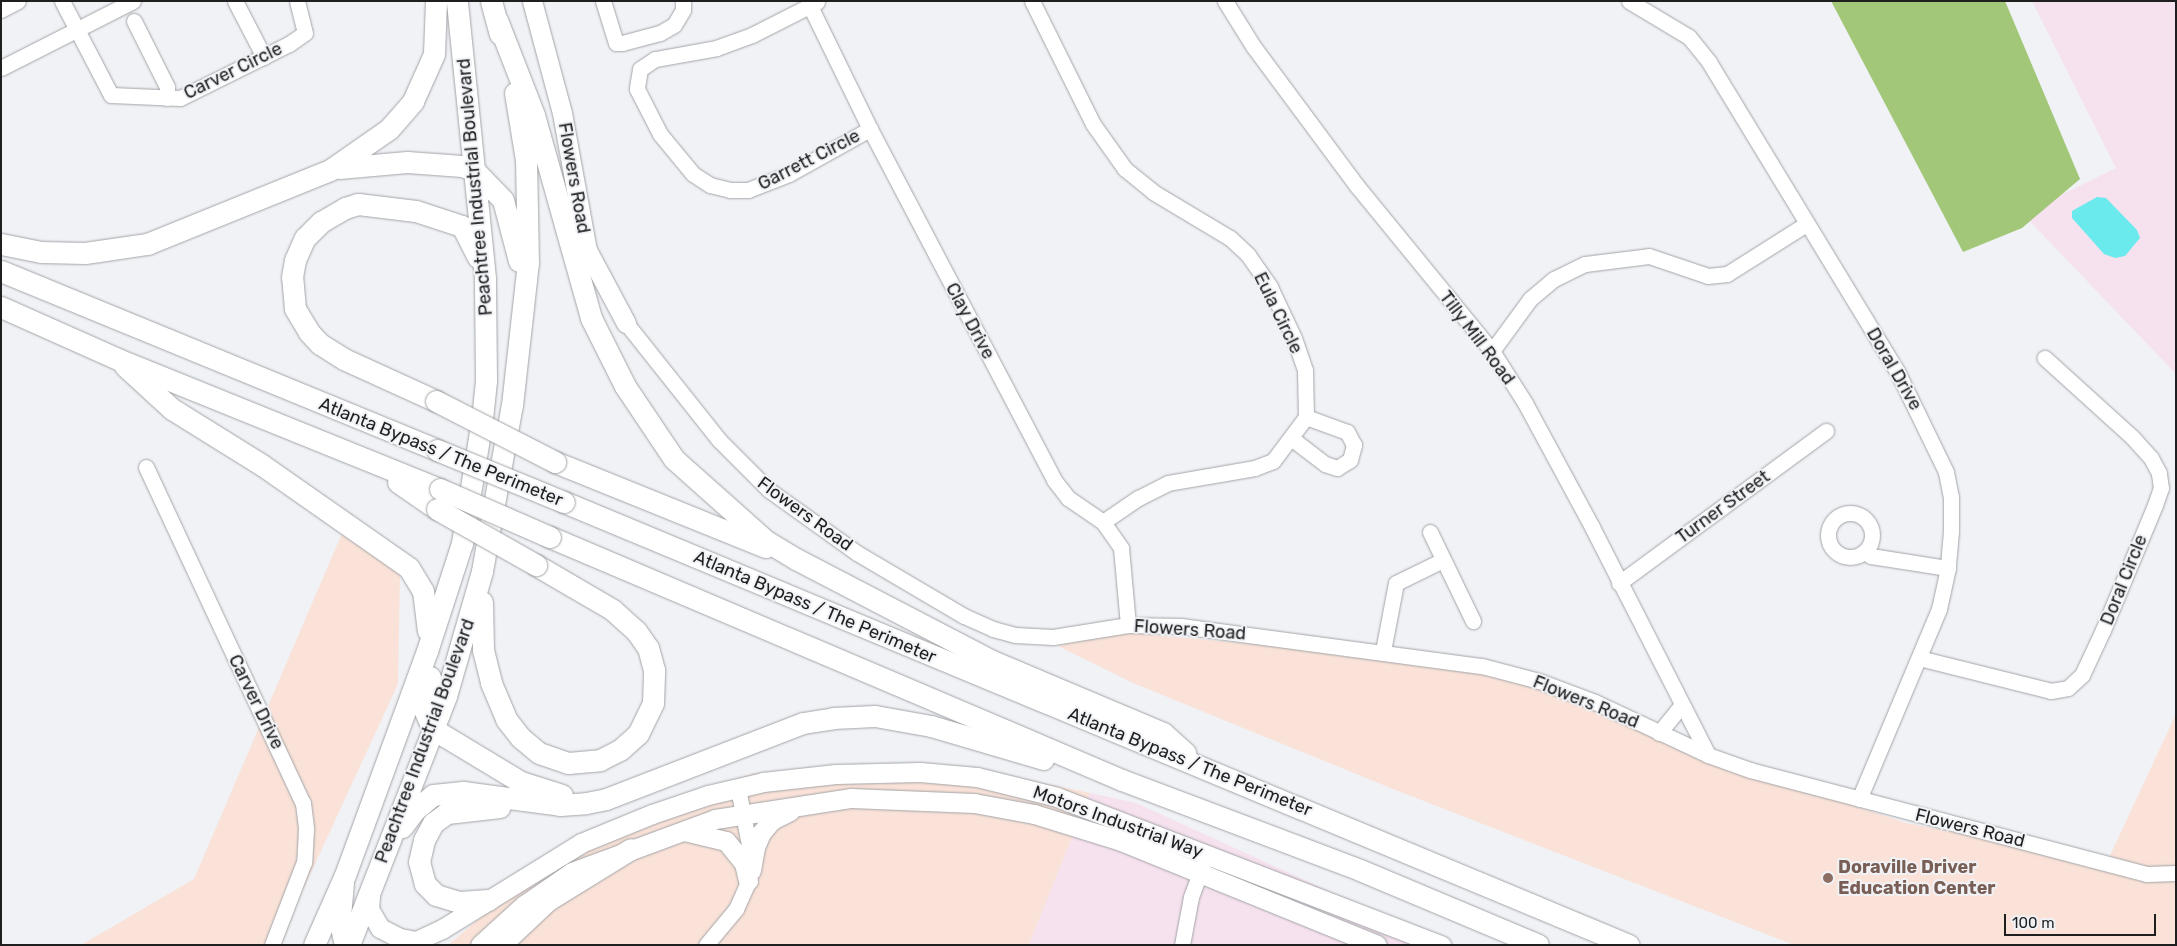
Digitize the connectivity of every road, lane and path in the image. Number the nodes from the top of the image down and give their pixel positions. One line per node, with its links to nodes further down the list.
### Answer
1 (18, 1): 15 (street)
2 (62, 1): 18 (street, Carver Circle)
3 (133, 1): 18 (street)
4 (235, 1): 19 (street)
5 (297, 1): 19 (street, Carver Circle)
6 (436, 1): 23 (highway)
7 (457, 1): 24 (highway, Peachtree Industrial Boulevard)
8 (532, 1): 31 (main road, Flowers Road)
9 (603, 1): 10 (street)
10 (683, 1)
11 (1032, 1): 35 (street, Eula Circle)
12 (1225, 1): 32 (street, Tilly Mill Road)
13 (1629, 1): 25 (street, Doral Drive)
14 (814, 4): 22 (street, Clay Drive); 22 (street, Garrett Circle)
15 (1, 10)
16 (494, 11): 29 (highway, Peachtree Industrial Boulevard); 44 (highway)
17 (134, 21): 21 (street)
18 (76, 31): 20 (street); 21 (street, Carver Circle)
19 (264, 57): 21 (street, Carver Circle)
20 (1, 68)
21 (167, 98)
22 (870, 129): 40 (street, Clay Drive)
23 (330, 170): 24 (highway); 26 (highway)
24 (475, 171): 28 (highway, Peachtree Industrial Boulevard); 29 (highway)
25 (1806, 224): 32 (street); 46 (street, Doral Drive)
26 (1, 244)
27 (1, 271): 58 (highway, Atlanta Bypass / The Perimeter, bridge)
28 (486, 278): 42 (highway, Peachtree Industrial Boulevard); 44 (highway, bridge)
29 (524, 304): 47 (highway, Peachtree Industrial Boulevard)
30 (1, 307): 34 (highway, Atlanta Bypass / The Perimeter)
31 (626, 323): 50 (street, Flowers Road)
32 (1492, 351): 48 (street, Tilly Mill Road)
33 (2045, 358): 53 (street, Doral Circle)
34 (120, 360): 39 (highway, Atlanta Bypass / The Perimeter); 51 (highway)
35 (1306, 416): 37 (street); 37 (street)
36 (1826, 431): 48 (street, Turner Street)
37 (1291, 438): 40 (street)
38 (146, 467): 77 (street, Carver Drive)
39 (439, 499): 47 (highway, bridge); 59 (highway, Atlanta Bypass / The Perimeter, bridge)
40 (1103, 522): 50 (street, Clay Drive)
41 (1430, 532): 45 (street)
42 (462, 543): 51 (highway, Peachtree Industrial Boulevard); 55 (highway)
43 (1865, 552): 46 (street)
44 (796, 560): 58 (highway)
45 (1443, 560): 49 (street); 52 (street)
46 (1948, 568): 53 (street, Doral Drive)
47 (482, 571): 55 (highway, Peachtree Industrial Boulevard)
48 (1620, 583): 54 (street, Tilly Mill Road)
49 (1473, 621)
50 (1128, 625): 52 (street, Flowers Road)
51 (427, 651): 72 (highway, Peachtree Industrial Boulevard)
52 (1384, 651): 56 (street, Flowers Road)
53 (1919, 658): 62 (street, Doral Drive)
54 (1682, 705): 56 (street); 57 (street, Tilly Mill Road)
55 (433, 730): 60 (highway); 67 (highway, Peachtree Industrial Boulevard)
56 (1660, 733): 57 (street, Flowers Road)
57 (1708, 755): 62 (street, Flowers Road)
58 (1198, 765): 88 (highway, Atlanta Bypass / The Perimeter)
59 (1122, 780): 60 (highway); 87 (highway, Atlanta Bypass / The Perimeter)
60 (640, 784): 64 (highway)
61 (738, 788): 65 (street); 69 (main road, Motors Industrial Way); 75 (main road, Motors Industrial Way)
62 (1859, 799): 71 (street, Flowers Road)
63 (805, 804): 65 (main road, Motors Industrial Way); 70 (main road, Motors Industrial Way); 73 (main road)
64 (560, 805): 67 (highway); 75 (highway)
65 (744, 813): 66 (main road, Motors Industrial Way); 73 (street)
66 (683, 831): 68 (main road, Motors Industrial Way); 73 (main road)
67 (388, 848): 74 (highway, Peachtree Industrial Boulevard)
68 (631, 849): 81 (main road, Motors Industrial Way); 82 (highway)
69 (1208, 854): 70 (street); 86 (main road, Motors Industrial Way)
70 (1200, 873): 84 (street); 85 (main road, Motors Industrial Way)
71 (2176, 873)
72 (345, 875): 78 (highway, Peachtree Industrial Boulevard); 79 (main road)
73 (750, 876): 83 (street)
74 (370, 897): 76 (main road); 80 (highway, Peachtree Industrial Boulevard)
75 (488, 900): 76 (main road, Motors Industrial Way)
76 (408, 943)
77 (272, 945)
78 (314, 945)
79 (344, 945)
80 (349, 945)
81 (480, 945)
82 (500, 945)
83 (706, 945)
84 (1182, 945)
85 (1377, 945)
86 (1441, 945)
87 (1538, 945)
88 (1629, 945)

